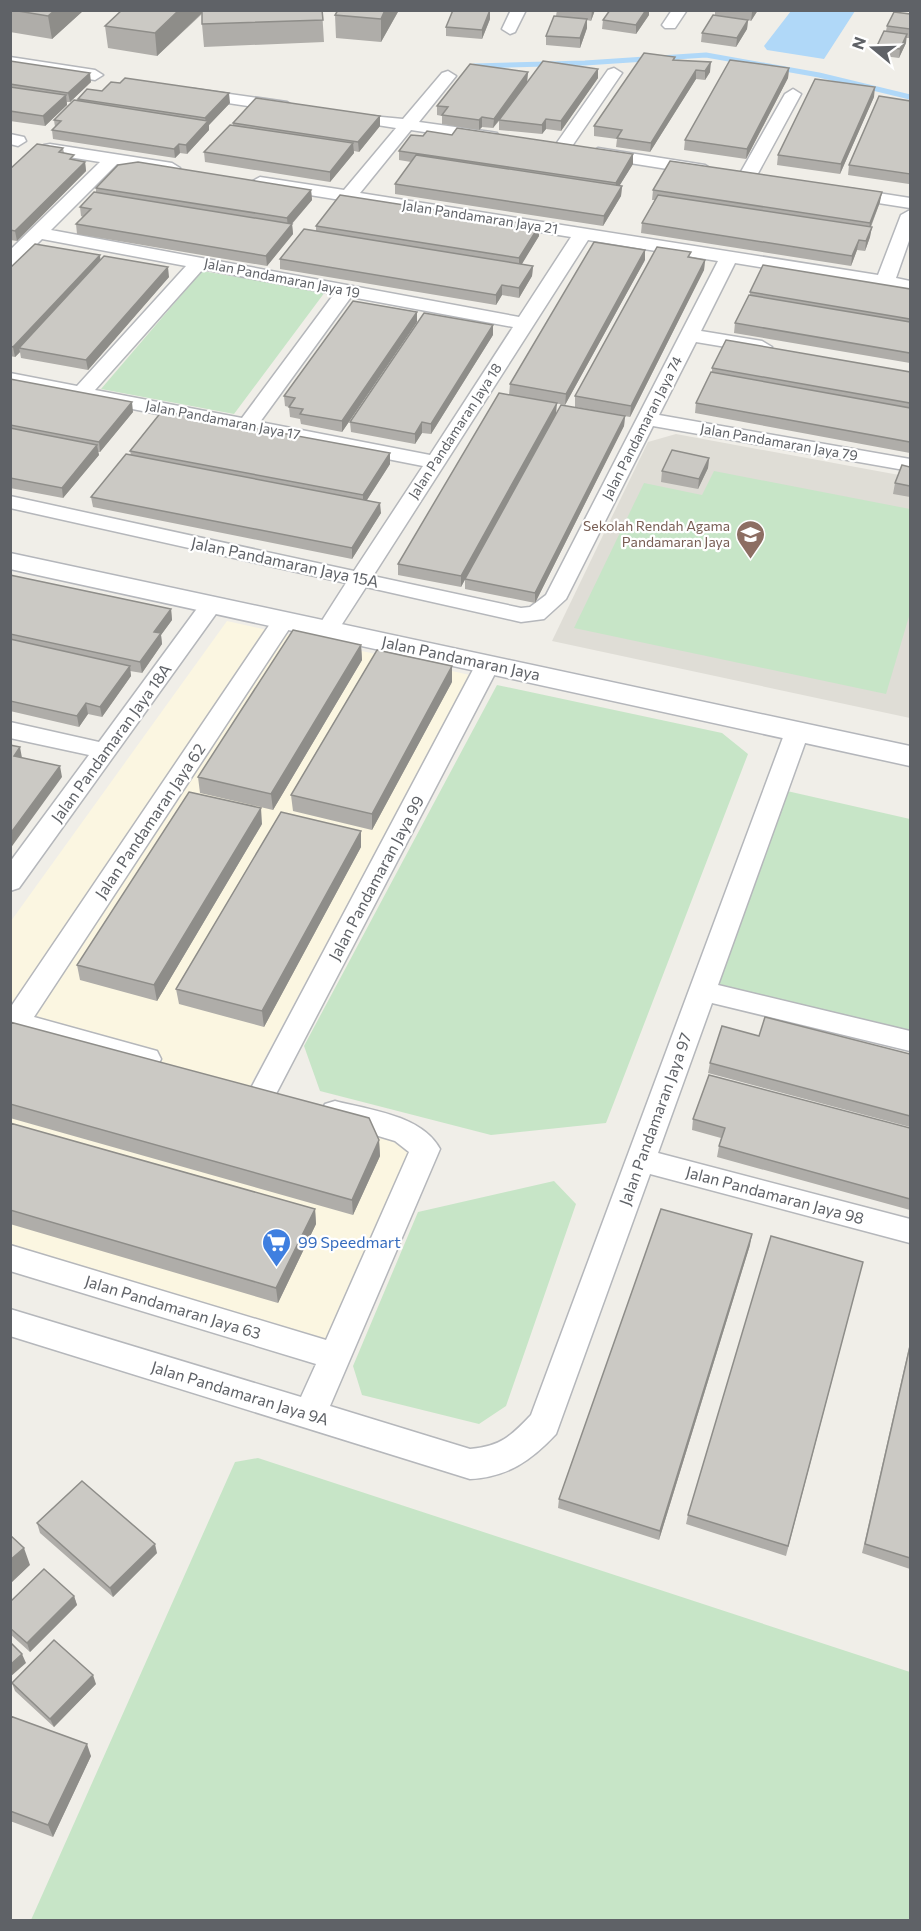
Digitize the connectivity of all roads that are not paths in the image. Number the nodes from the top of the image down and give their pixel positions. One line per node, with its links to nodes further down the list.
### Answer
1 (519, 10): 4 (street)
2 (680, 10): 3 (street)
3 (670, 26)
4 (510, 29)
5 (10, 62): 7 (street)
6 (614, 73): 10 (street)
7 (95, 75)
8 (448, 76): 13 (street)
9 (179, 92): 11 (street)
10 (793, 94)
11 (305, 110)
12 (327, 113): 13 (street)
13 (406, 125): 14 (street); 20 (street)
14 (505, 139)
15 (50, 148): 16 (street)
16 (113, 159): 17 (street); 23 (street)
17 (186, 171)
18 (244, 179): 20 (street, Jalan Pandamaran Jaya 21)
19 (829, 190): 21 (street)
20 (349, 195): 24 (street, Jalan Pandamaran Jaya 21)
21 (910, 202)
22 (910, 215): 28 (street)
23 (39, 233): 26 (street); 27 (street, Jalan Pandamaran Jaya 19)
24 (584, 233): 25 (street, Jalan Pandamaran Jaya 21); 31 (street, Jalan Pandamaran Jaya 18)
25 (729, 257): 28 (street, Jalan Pandamaran Jaya 21); 32 (street, Jalan Pandamaran Jaya 74)
26 (10, 261)
27 (199, 262): 30 (street, Jalan Pandamaran Jaya 19); 35 (street)
28 (885, 282): 29 (street, Jalan Pandamaran Jaya 21)
29 (910, 286)
30 (345, 291): 31 (street, Jalan Pandamaran Jaya 19); 37 (street)
31 (525, 324): 38 (street, Jalan Pandamaran Jaya 18)
32 (690, 335): 33 (street); 36 (street, Jalan Pandamaran Jaya 74)
33 (783, 351)
34 (10, 379): 35 (street, Jalan Pandamaran Jaya 17)
35 (82, 392): 37 (street, Jalan Pandamaran Jaya 17)
36 (647, 418): 39 (street, Jalan Pandamaran Jaya 79); 43 (street, Jalan Pandamaran Jaya 74)
37 (248, 424): 38 (street, Jalan Pandamaran Jaya 17)
38 (436, 462): 42 (street, Jalan Pandamaran Jaya 18)
39 (910, 465)
40 (10, 502): 42 (street, Jalan Pandamaran Jaya 15A)
41 (10, 561): 44 (main road, Jalan Pandamaran Jaya)
42 (360, 579): 43 (street, Jalan Pandamaran Jaya 15A); 46 (street, Jalan Pandamaran Jaya 18)
43 (555, 599)
44 (212, 604): 45 (main road, Jalan Pandamaran Jaya); 50 (street, Jalan Pandamaran Jaya 18A)
45 (284, 620): 46 (main road, Jalan Pandamaran Jaya); 54 (street, Jalan Pandamaran Jaya 62)
46 (327, 630): 47 (main road, Jalan Pandamaran Jaya)
47 (488, 664): 49 (main road, Jalan Pandamaran Jaya); 61 (street, Jalan Pandamaran Jaya 99)
48 (10, 729): 50 (street)
49 (797, 732): 51 (main road, Jalan Pandamaran Jaya); 53 (street, Jalan Pandamaran Jaya 97)
50 (105, 751): 52 (street, Jalan Pandamaran Jaya 18A)
51 (910, 756)
52 (10, 882)
53 (702, 991): 55 (street); 57 (street, Jalan Pandamaran Jaya 97)
54 (13, 1021): 56 (street)
55 (910, 1041)
56 (172, 1066)
57 (640, 1160): 58 (street, Jalan Pandamaran Jaya 98); 63 (street, Jalan Pandamaran Jaya 97)
58 (910, 1231)
59 (10, 1258): 61 (street, Jalan Pandamaran Jaya 63)
60 (10, 1322): 62 (street, Jalan Pandamaran Jaya 9A)
61 (335, 1356): 62 (street)
62 (310, 1414): 63 (street, Jalan Pandamaran Jaya 9A)
63 (470, 1464)

